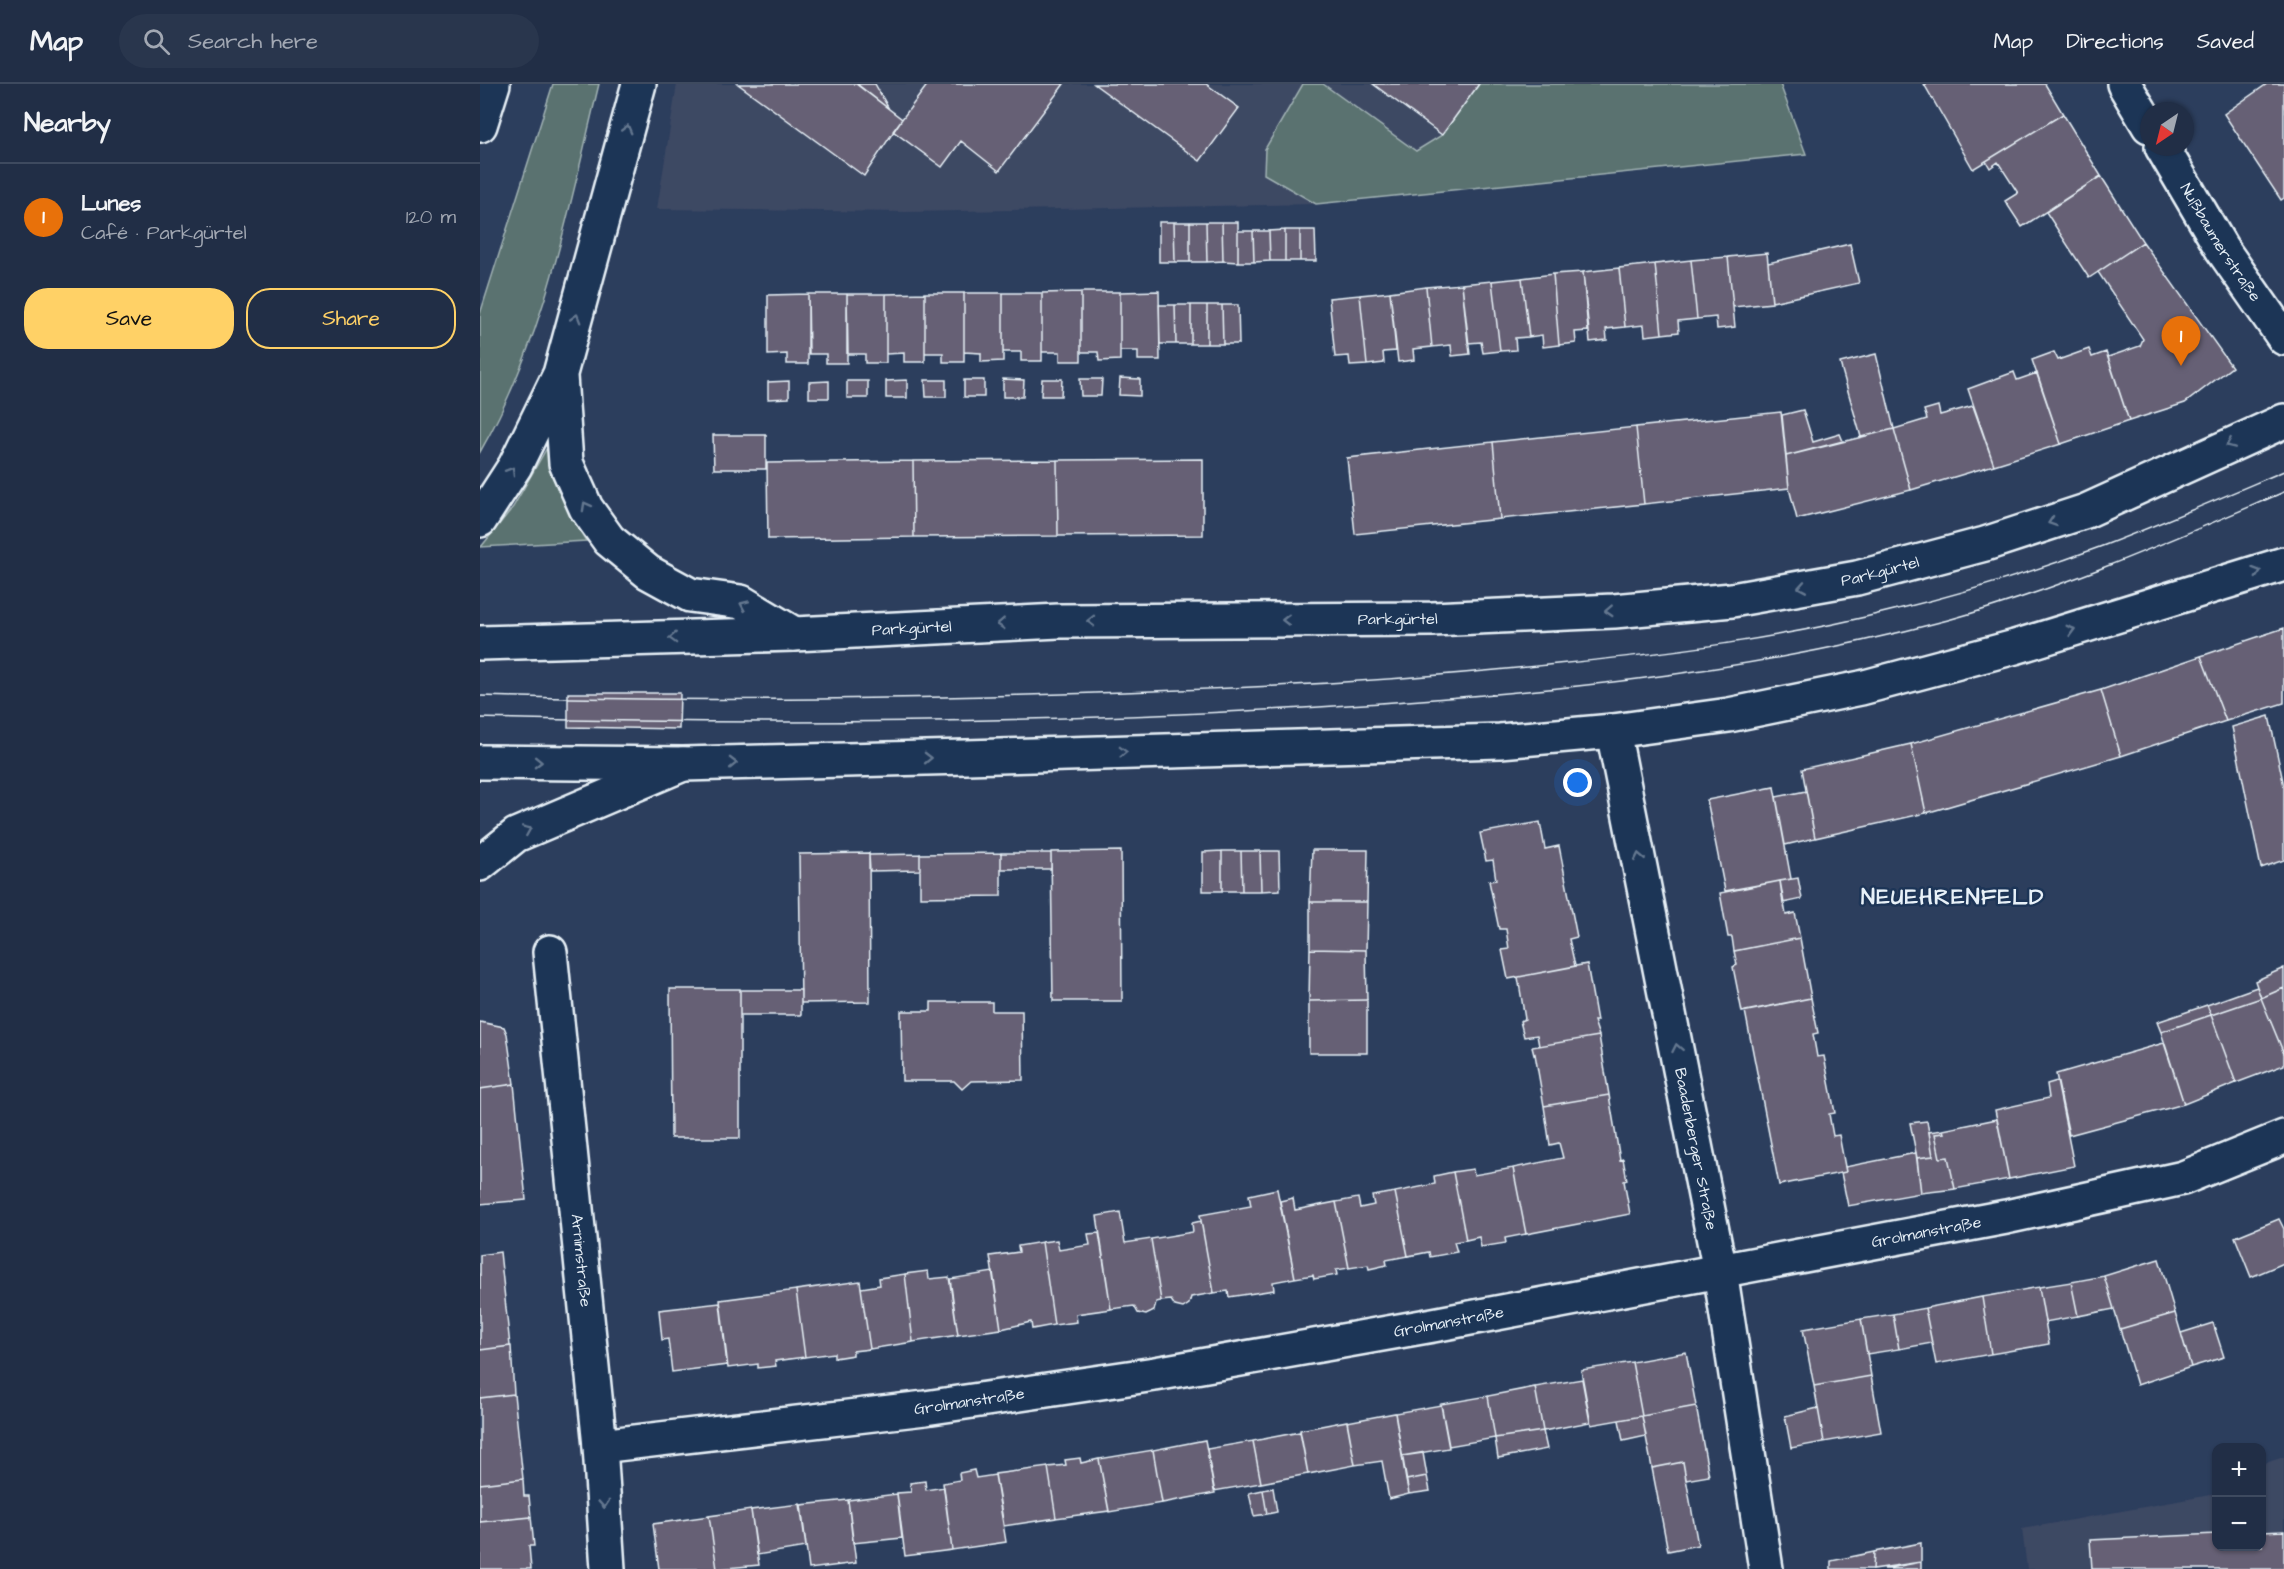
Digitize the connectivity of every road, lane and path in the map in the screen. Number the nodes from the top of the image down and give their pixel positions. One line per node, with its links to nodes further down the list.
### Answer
1 (493, 84): 5 (main road)
2 (639, 84): 8 (main road, one-way to 2)
3 (2124, 84): 4 (main road)
4 (2140, 111)
5 (480, 125)
6 (2167, 156): 7 (main road, Nußbaumerstraße)
7 (2284, 338)
8 (560, 374): 10 (main road, one-way to 8); 12 (main road, one-way to 8)
9 (2284, 421): 12 (main road, Parkgürtel, one-way to 12)
10 (480, 520)
11 (2284, 564): 14 (main road, one-way to 11)
12 (794, 634): 13 (main road, Parkgürtel, one-way to 13)
13 (480, 643)
14 (1613, 731): 16 (main road, one-way to 14); 20 (main road, Baadenberger Straße, one-way to 14)
15 (480, 762): 16 (main road, one-way to 16)
16 (683, 764): 17 (main road, one-way to 16)
17 (480, 864)
18 (550, 952): 21 (main road, Arnimstraße)
19 (2284, 1137): 20 (main road, Grolmanstraße)
20 (1720, 1271): 21 (main road, Grolmanstraße); 23 (main road, Baadenberger Straße)
21 (600, 1446): 22 (main road, Arnimstraße, one-way to 22)
22 (608, 1569)
23 (1766, 1569)

